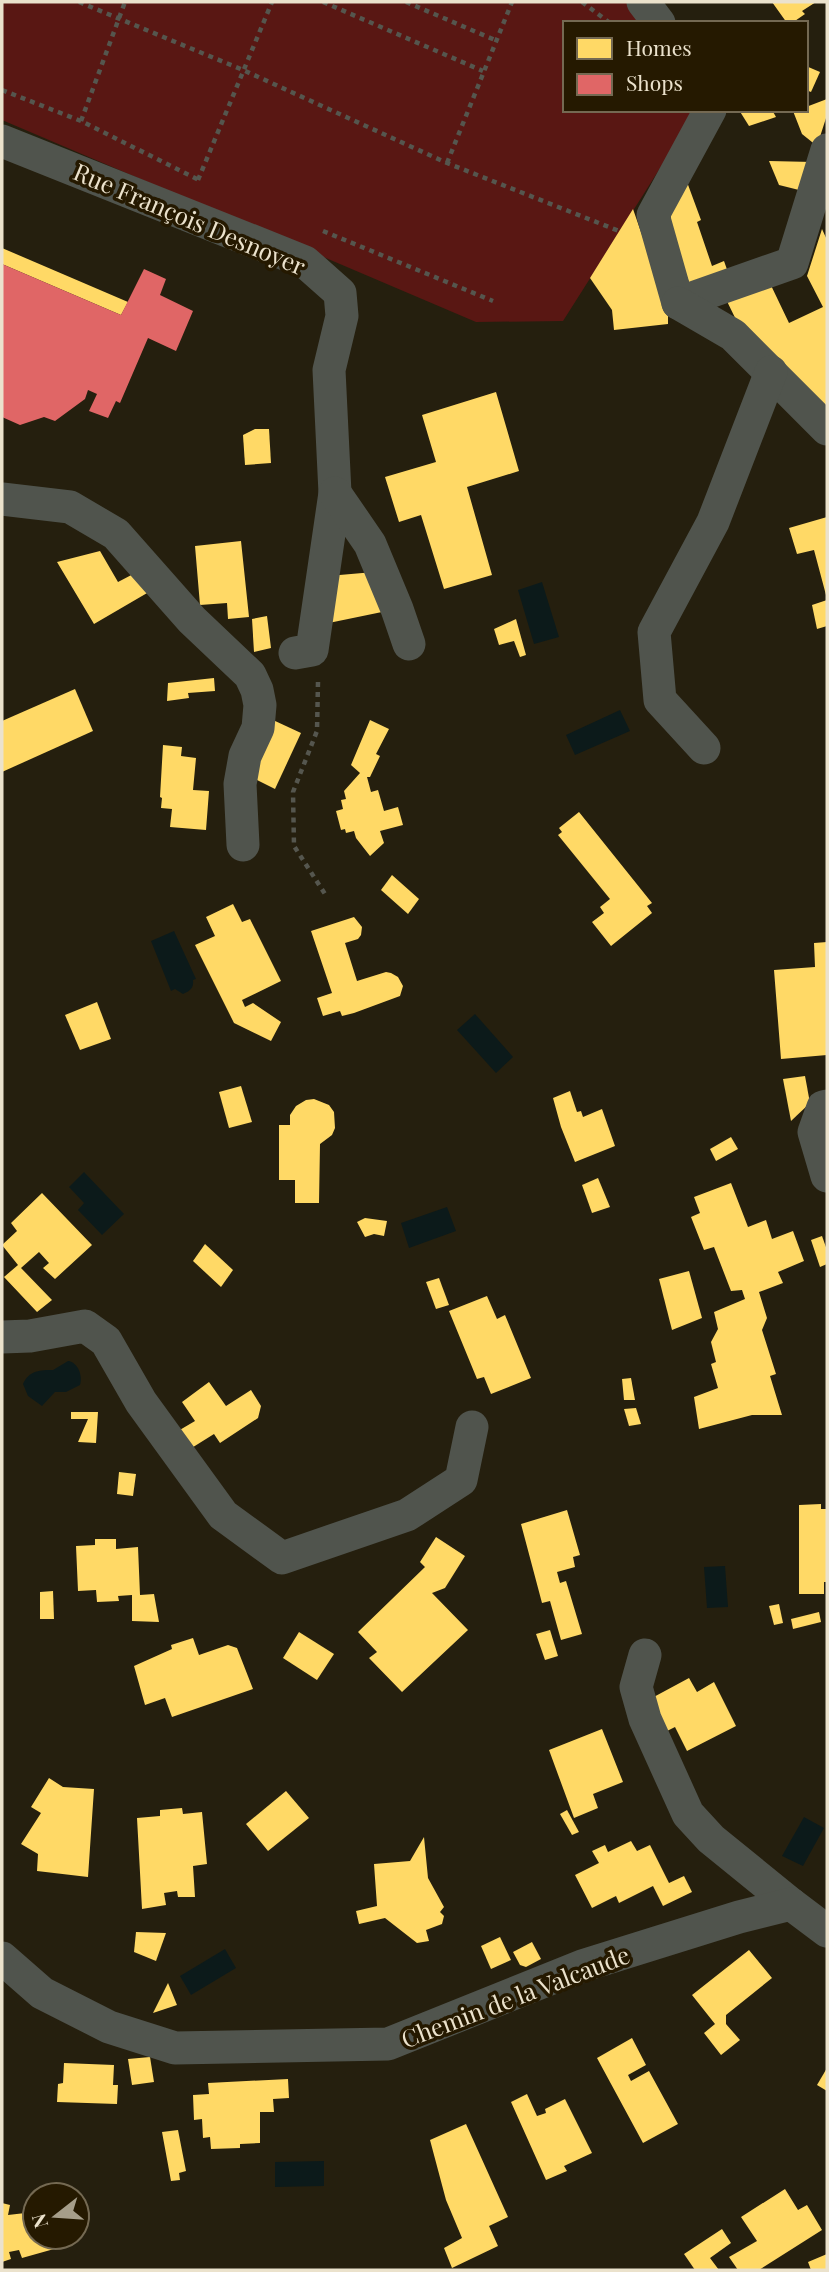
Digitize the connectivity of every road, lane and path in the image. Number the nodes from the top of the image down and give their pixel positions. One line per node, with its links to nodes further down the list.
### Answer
1 (79, 2): 9 (path)
2 (125, 2): 9 (path)
3 (272, 2): 13 (path)
4 (323, 2): 14 (path)
5 (406, 2): 12 (path)
6 (512, 2): 12 (path)
7 (582, 2): 10 (path)
8 (643, 2): 11 (street)
9 (118, 18): 13 (path); 17 (path)
10 (607, 21)
11 (657, 21)
12 (495, 40): 14 (path)
13 (243, 70): 20 (path); 21 (path)
14 (483, 71): 20 (path)
15 (2, 90): 17 (path)
16 (709, 112): 26 (street)
17 (81, 121): 21 (path)
18 (2, 141): 29 (street, Rue François Desnoyer)
19 (827, 150): 26 (street)
20 (447, 163): 24 (path)
21 (198, 180): 22 (path)
22 (211, 185)
23 (314, 227): 25 (path)
24 (619, 231)
25 (493, 301)
26 (678, 303): 27 (street)
27 (771, 372): 28 (street); 33 (street)
28 (827, 429)
29 (335, 494): 31 (street); 32 (street, Rue François Desnoyer)
30 (2, 499): 34 (street)
31 (409, 644)
32 (308, 657): 35 (path)
33 (704, 748)
34 (243, 845)
35 (326, 894)
36 (827, 1106): 37 (street)
37 (827, 1176)
38 (2, 1336): 39 (street)
39 (472, 1427)
40 (645, 1655): 41 (street)
41 (791, 1904): 42 (street); 43 (street, Chemin de la Valcaude)
42 (827, 1931)
43 (2, 1958)

